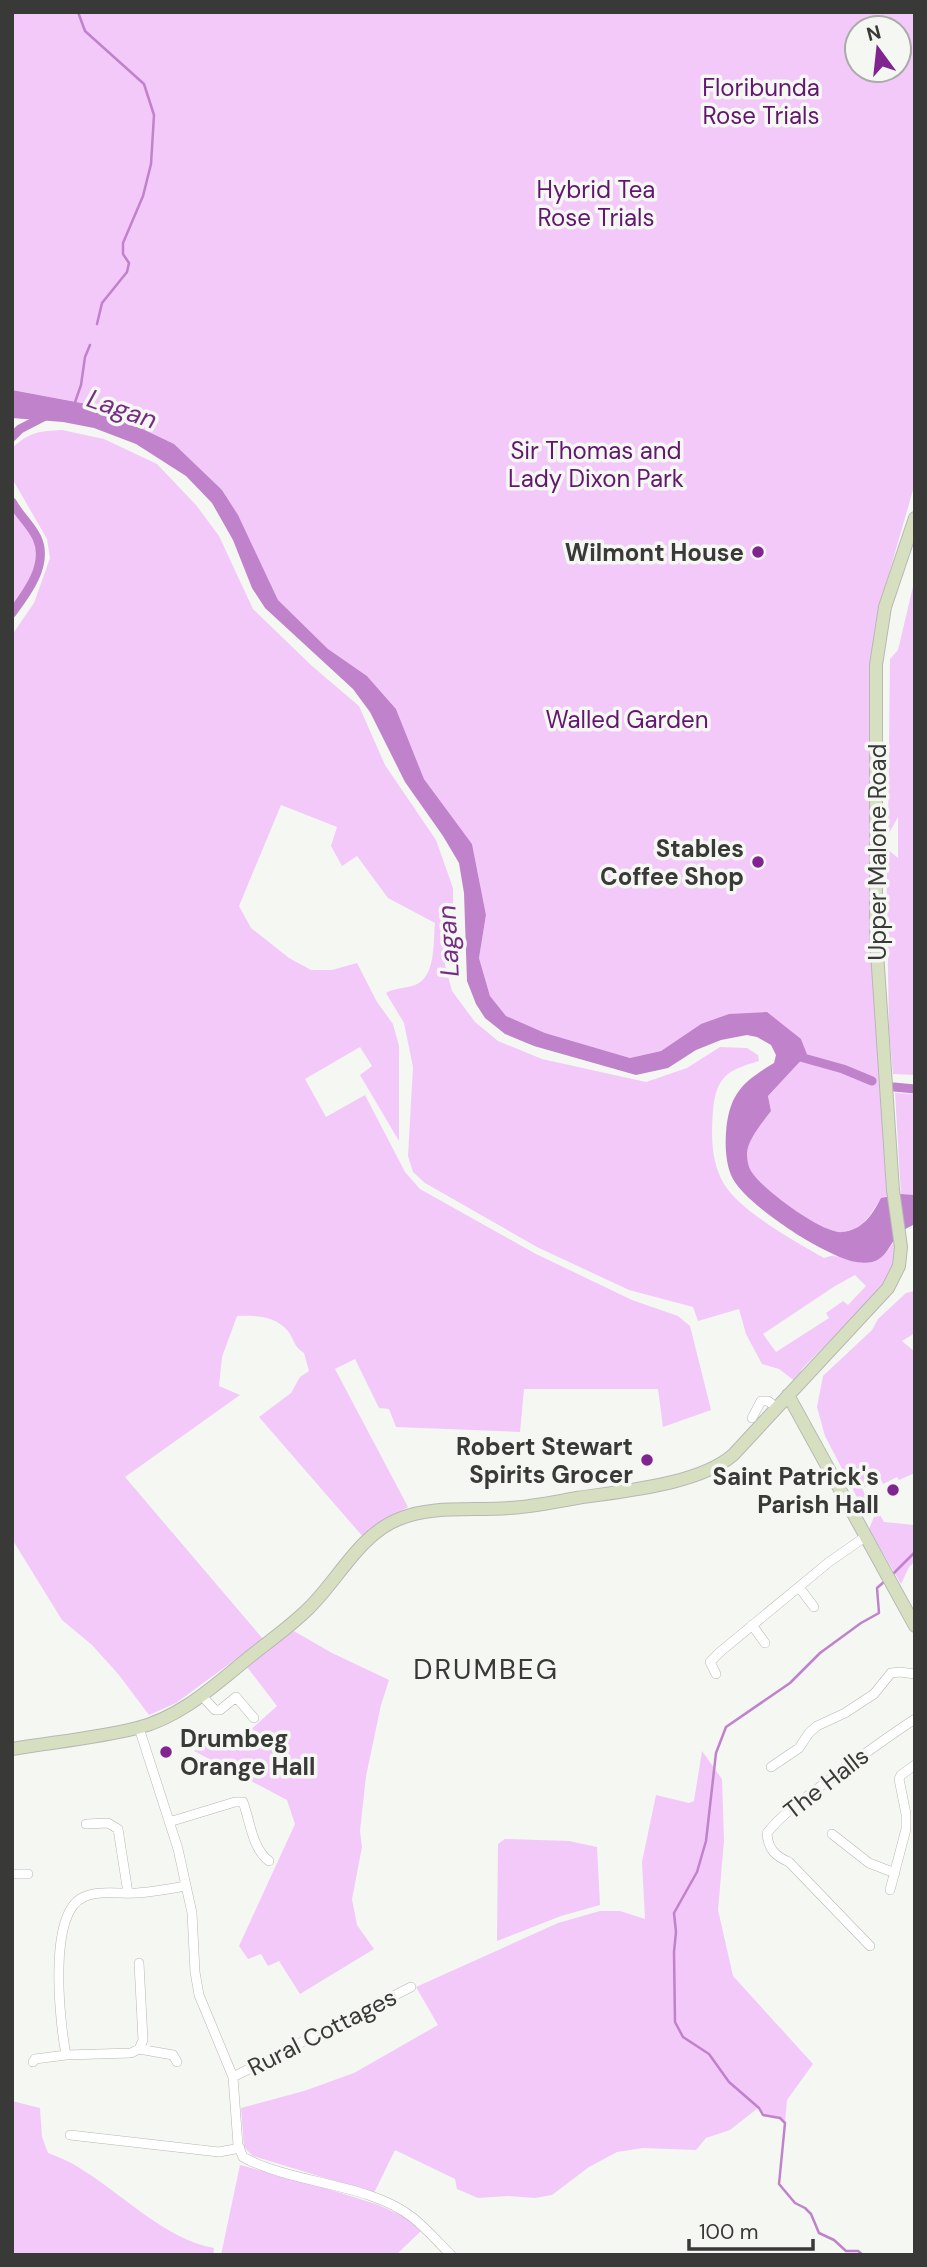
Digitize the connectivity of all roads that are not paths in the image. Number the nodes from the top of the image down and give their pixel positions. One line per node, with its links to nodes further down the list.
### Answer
1 (915, 518): 2 (main road, Upper Malone Road)
2 (788, 1395): 3 (main road); 5 (main road)
3 (777, 1408): 4 (street); 13 (main road)
4 (752, 1418)
5 (865, 1537): 6 (street); 9 (main road)
6 (799, 1587): 7 (street); 8 (street)
7 (814, 1607)
8 (752, 1625): 10 (street); 11 (street)
9 (915, 1626)
10 (765, 1643)
11 (716, 1674)
12 (915, 1674): 19 (street)
13 (201, 1695): 14 (street); 16 (main road)
14 (254, 1718)
15 (915, 1719): 30 (street, The Halls)
16 (139, 1728): 17 (main road); 20 (street)
17 (12, 1749)
18 (913, 1766): 24 (street)
19 (771, 1767)
20 (169, 1822): 23 (street); 27 (street)
21 (86, 1824): 29 (street)
22 (832, 1834): 24 (street)
23 (268, 1861)
24 (895, 1873): 28 (street)
25 (12, 1874): 26 (street)
26 (28, 1874)
27 (185, 1886): 29 (street); 37 (street)
28 (890, 1890)
29 (128, 1893): 34 (street)
30 (870, 1946)
31 (139, 1963): 33 (street)
32 (411, 1987): 37 (street, Rural Cottages)
33 (139, 2049): 34 (street); 36 (street)
34 (66, 2055): 35 (street)
35 (33, 2062)
36 (177, 2062)
37 (233, 2077): 39 (street)
38 (70, 2135): 39 (street)
39 (240, 2148): 40 (street)
40 (451, 2255)

